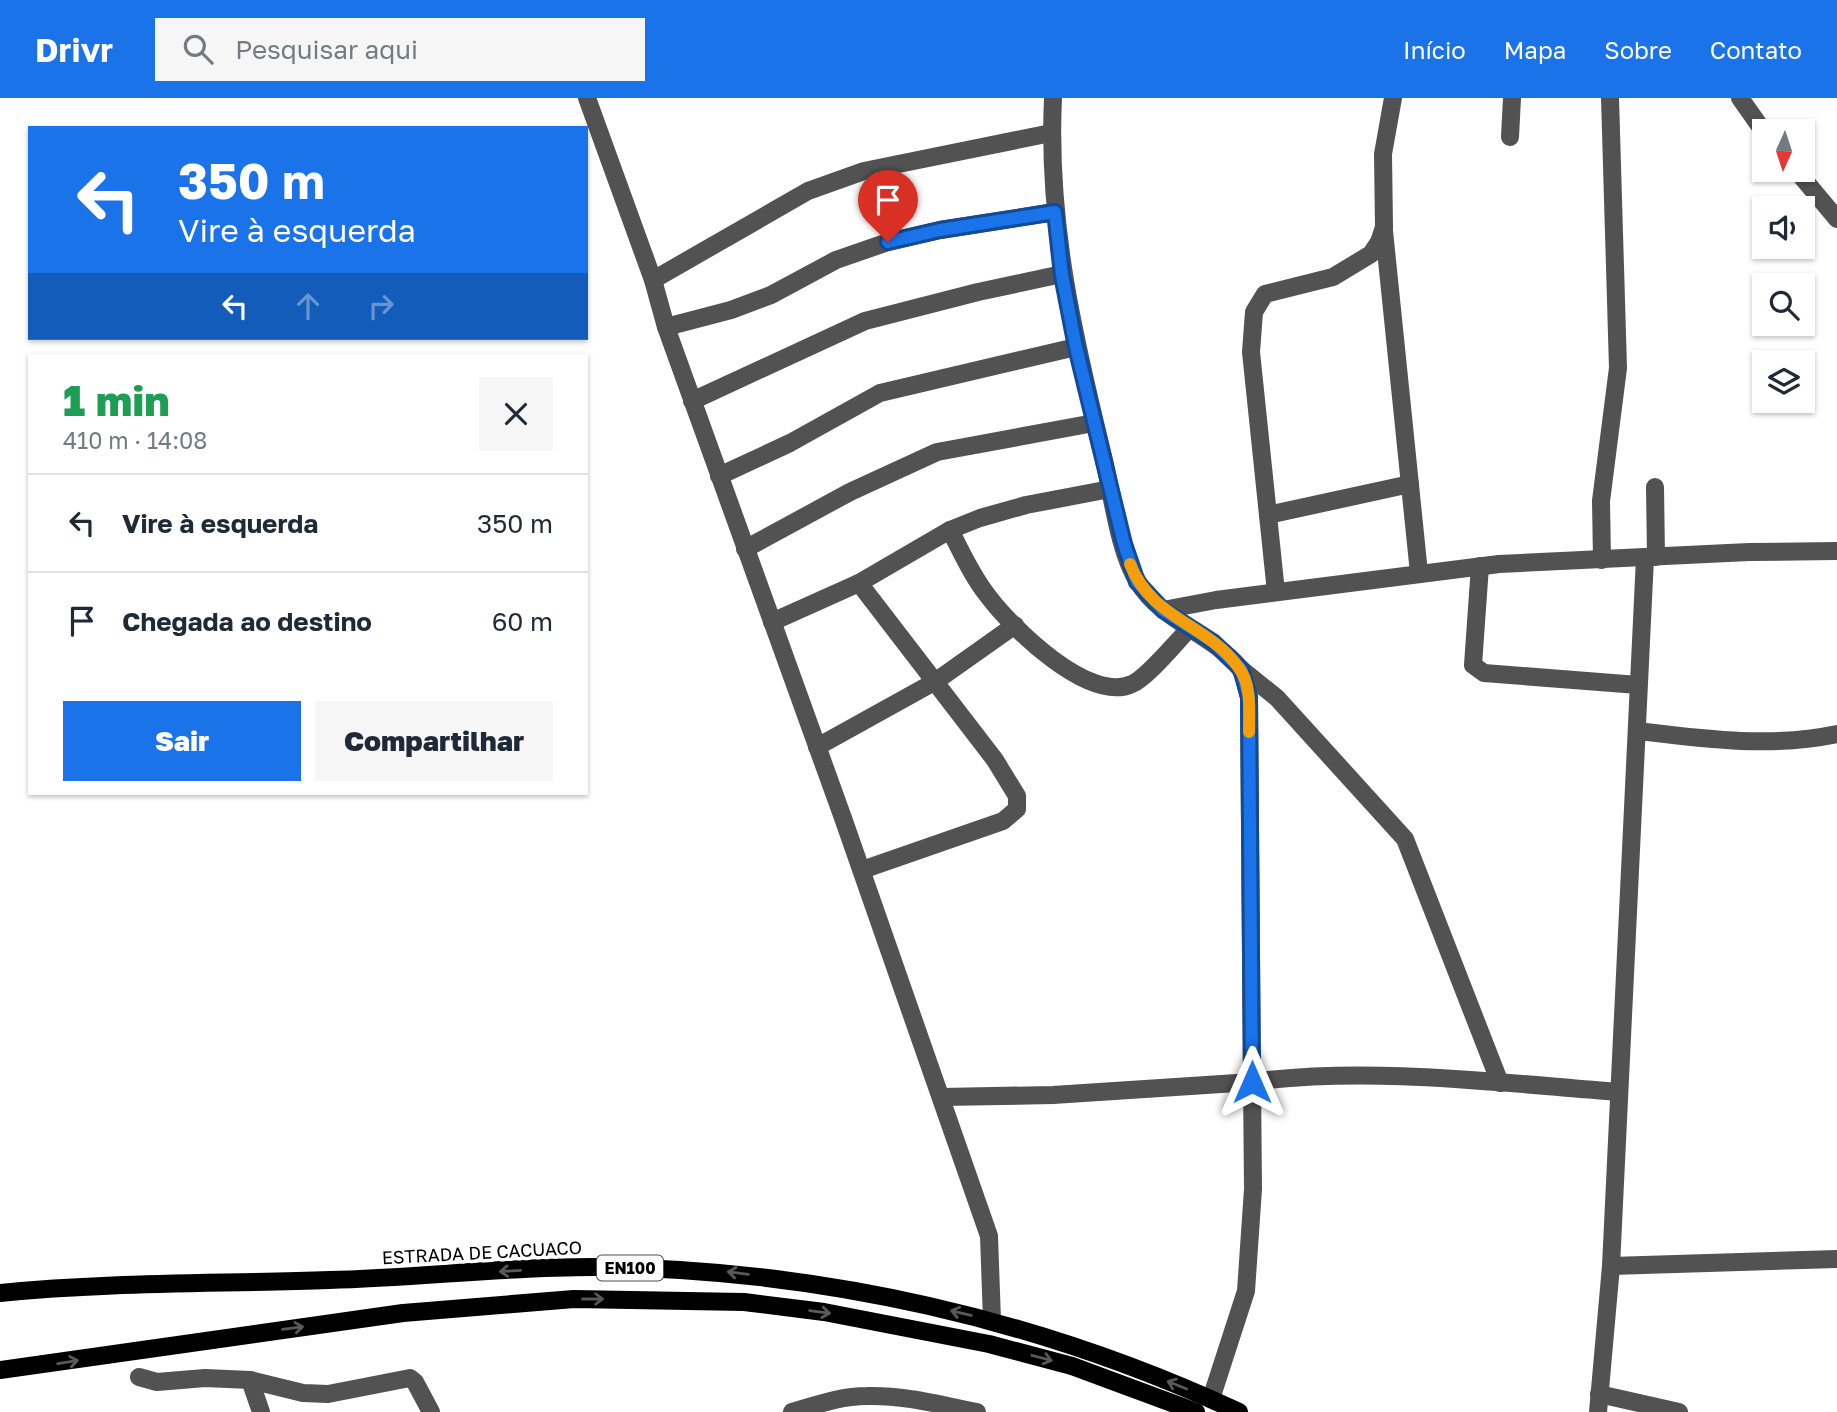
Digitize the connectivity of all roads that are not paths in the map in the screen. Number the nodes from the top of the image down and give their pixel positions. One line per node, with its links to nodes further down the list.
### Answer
1 (587, 98): 15 (street)
2 (1053, 98): 8 (street)
3 (1393, 98): 13 (street)
4 (1512, 98): 9 (street)
5 (1610, 98): 29 (street)
6 (1740, 98): 7 (street)
7 (1755, 119)
8 (1051, 133): 11 (street); 15 (street)
9 (1510, 137)
10 (1806, 182): 12 (street)
11 (1055, 212): 14 (street); 16 (street)
12 (1837, 219)
13 (1384, 227): 21 (street); 24 (street)
14 (1062, 275): 17 (street); 18 (street)
15 (653, 280): 16 (street)
16 (666, 327): 18 (street)
17 (1076, 347): 19 (street); 20 (street)
18 (692, 401): 20 (street)
19 (1094, 423): 23 (street); 26 (street)
20 (719, 476): 26 (street)
21 (1410, 484): 24 (street); 31 (street)
22 (1655, 487): 28 (street)
23 (1110, 489): 25 (street); 34 (street)
24 (1268, 515): 33 (street)
25 (950, 530): 32 (street); 36 (street)
26 (745, 549): 35 (street)
27 (1837, 551): 28 (street)
28 (1650, 558): 29 (street); 40 (street)
29 (1602, 560): 30 (street)
30 (1480, 566): 31 (street); 40 (street)
31 (1419, 573): 33 (street)
32 (859, 583): 35 (street); 39 (street)
33 (1276, 592): 34 (street)
34 (1163, 610): 37 (street)
35 (772, 622): 43 (street)
36 (1015, 625): 37 (street); 39 (street)
37 (1190, 628): 38 (street)
38 (1241, 669): 45 (street); 46 (street)
39 (936, 681): 43 (street); 44 (street)
40 (1638, 685): 41 (street)
41 (1638, 731): 42 (street); 47 (street)
42 (1837, 734)
43 (817, 747): 44 (street)
44 (862, 870): 48 (street)
45 (1252, 1082): 46 (street); 48 (street); 56 (street)
46 (1500, 1083): 47 (street)
47 (1618, 1092): 50 (street)
48 (942, 1097): 52 (street)
49 (1837, 1259): 50 (street)
50 (1611, 1266): 57 (street)
51 (0, 1293): 52 (main road, ESTRADA DE CACUACO / EN100, one-way to 51)
52 (992, 1320): 56 (main road, ESTRADA DE CACUACO / EN100, one-way to 52)
53 (0, 1370): 62 (main road, EN100, one-way to 62)
54 (139, 1377): 55 (street)
55 (250, 1380): 58 (street); 59 (street)
56 (1211, 1399): 63 (main road, ESTRADA DE CACUACO / EN100)
57 (1598, 1403): 64 (street)
58 (261, 1412)
59 (432, 1412)
60 (792, 1412): 61 (street)
61 (976, 1412)
62 (1196, 1412)
63 (1239, 1412)
64 (1679, 1412)

